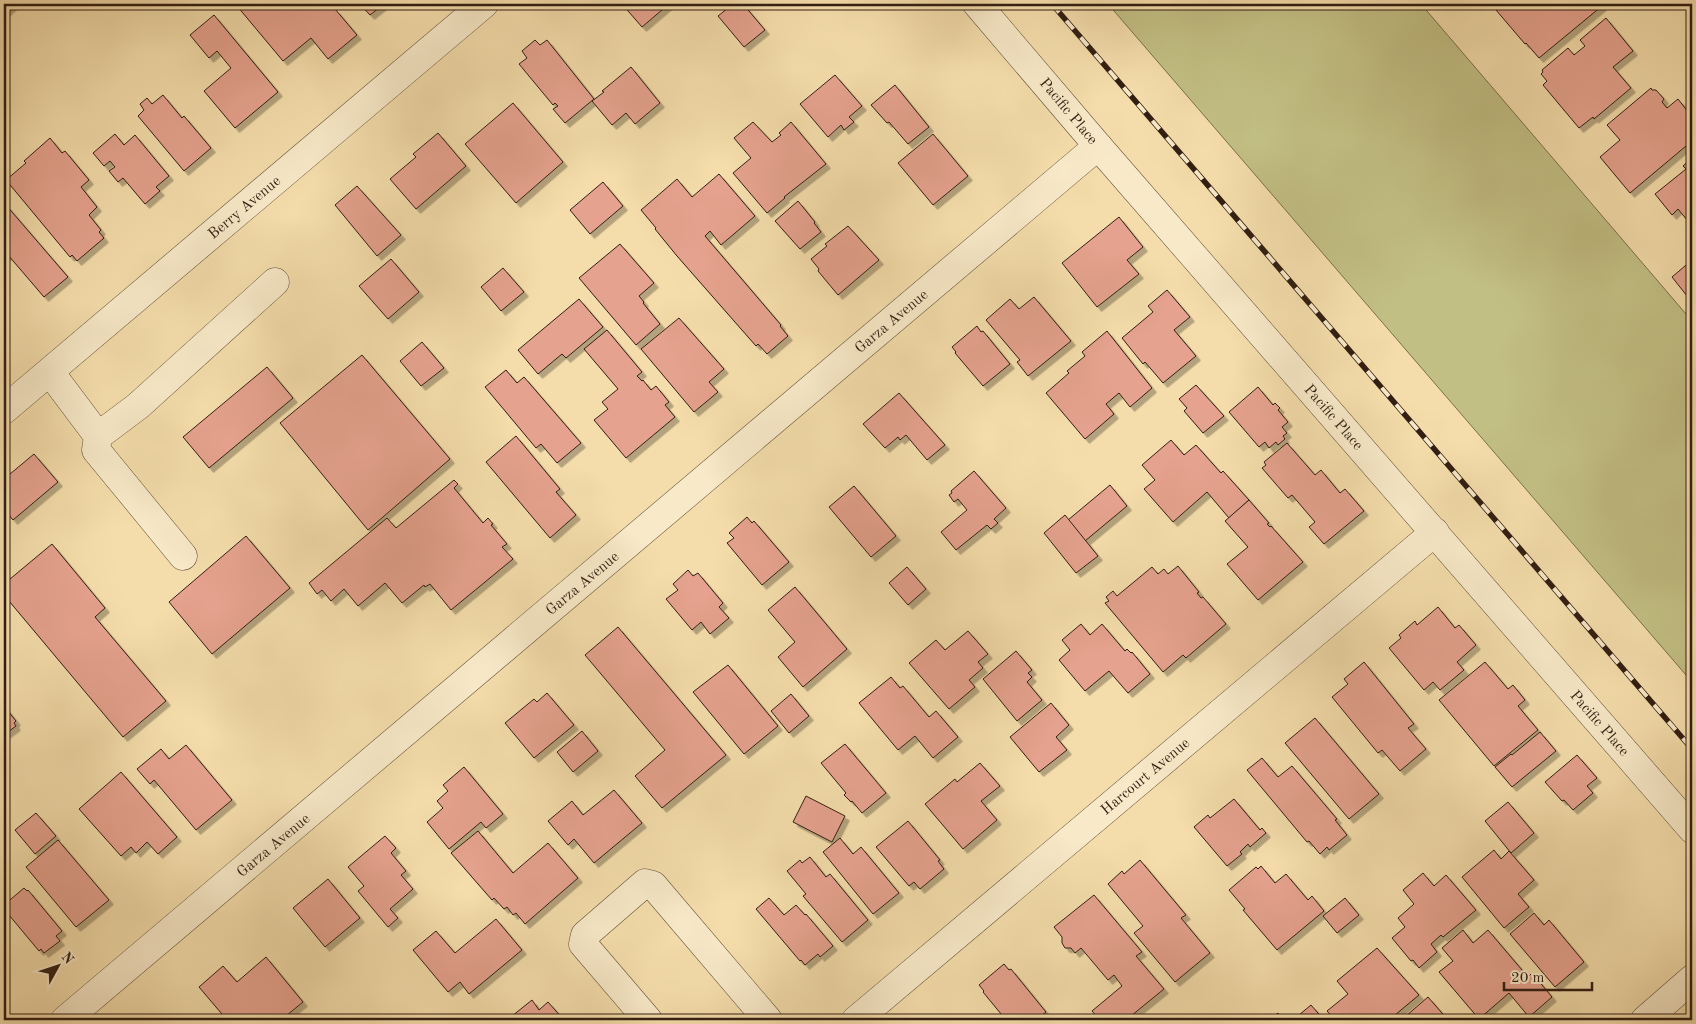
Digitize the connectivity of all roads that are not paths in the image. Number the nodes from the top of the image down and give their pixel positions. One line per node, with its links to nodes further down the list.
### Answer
1 (484, 4): 5 (street, Berry Avenue)
2 (977, 4): 3 (street, Pacific Place)
3 (1098, 146): 8 (street, Pacific Place); 12 (street, Garza Avenue)
4 (275, 282): 7 (street)
5 (50, 372): 6 (street, Berry Avenue); 7 (street)
6 (8, 397)
7 (98, 436): 9 (street)
8 (1435, 532): 10 (street, Pacific Place); 15 (street, Harcourt Avenue)
9 (182, 556)
10 (1692, 829)
11 (1692, 980): 16 (street)
12 (65, 1020)
13 (648, 1020): 14 (street)
14 (768, 1020)
15 (856, 1020)
16 (1645, 1020)

